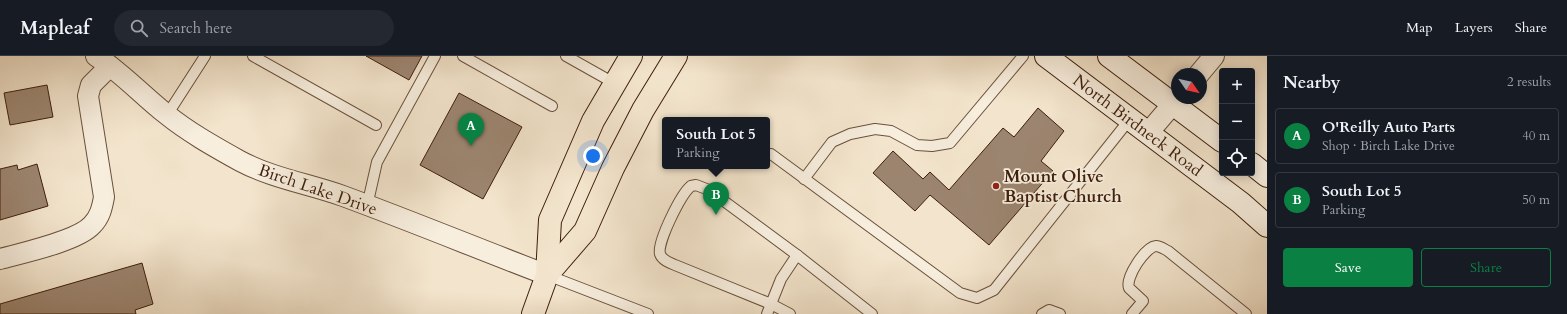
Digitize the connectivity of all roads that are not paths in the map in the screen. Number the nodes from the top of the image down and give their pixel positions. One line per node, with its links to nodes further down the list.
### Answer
1 (205, 56): 19 (lane)
2 (253, 56): 21 (lane)
3 (435, 56): 28 (lane)
4 (463, 56): 18 (lane)
5 (566, 56): 14 (lane)
6 (631, 56): 14 (main road)
7 (676, 56): 32 (main road)
8 (1023, 56): 27 (lane)
9 (1046, 56): 20 (main road, North Birdneck Road)
10 (1109, 56): 15 (main road)
11 (1214, 56): 13 (street)
12 (103, 61): 19 (street, Birch Lake Drive); 31 (street)
13 (1204, 68)
14 (614, 83): 32 (main road)
15 (1171, 98)
16 (1173, 104): 22 (street)
17 (1179, 104): 23 (main road)
18 (552, 106)
19 (167, 115): 28 (street, Birch Lake Drive)
20 (1130, 119): 22 (main road, North Birdneck Road); 27 (lane)
21 (376, 125)
22 (1148, 133): 29 (main road, North Birdneck Road)
23 (1221, 140)
24 (771, 154): 27 (lane)
25 (1255, 166): 26 (main road)
26 (1267, 176)
27 (804, 179)
28 (368, 206): 32 (street, Birch Lake Drive)
29 (1267, 226)
30 (797, 255): 33 (lane); 33 (lane); 38 (lane)
31 (0, 259)
32 (547, 275): 34 (main road); 35 (lane)
33 (771, 304): 36 (lane); 37 (lane)
34 (533, 314)
35 (648, 314)
36 (767, 314)
37 (790, 314)
38 (872, 314)
39 (1042, 314): 40 (lane)
40 (1060, 314)
41 (1132, 314): 42 (lane)
42 (1246, 314)

